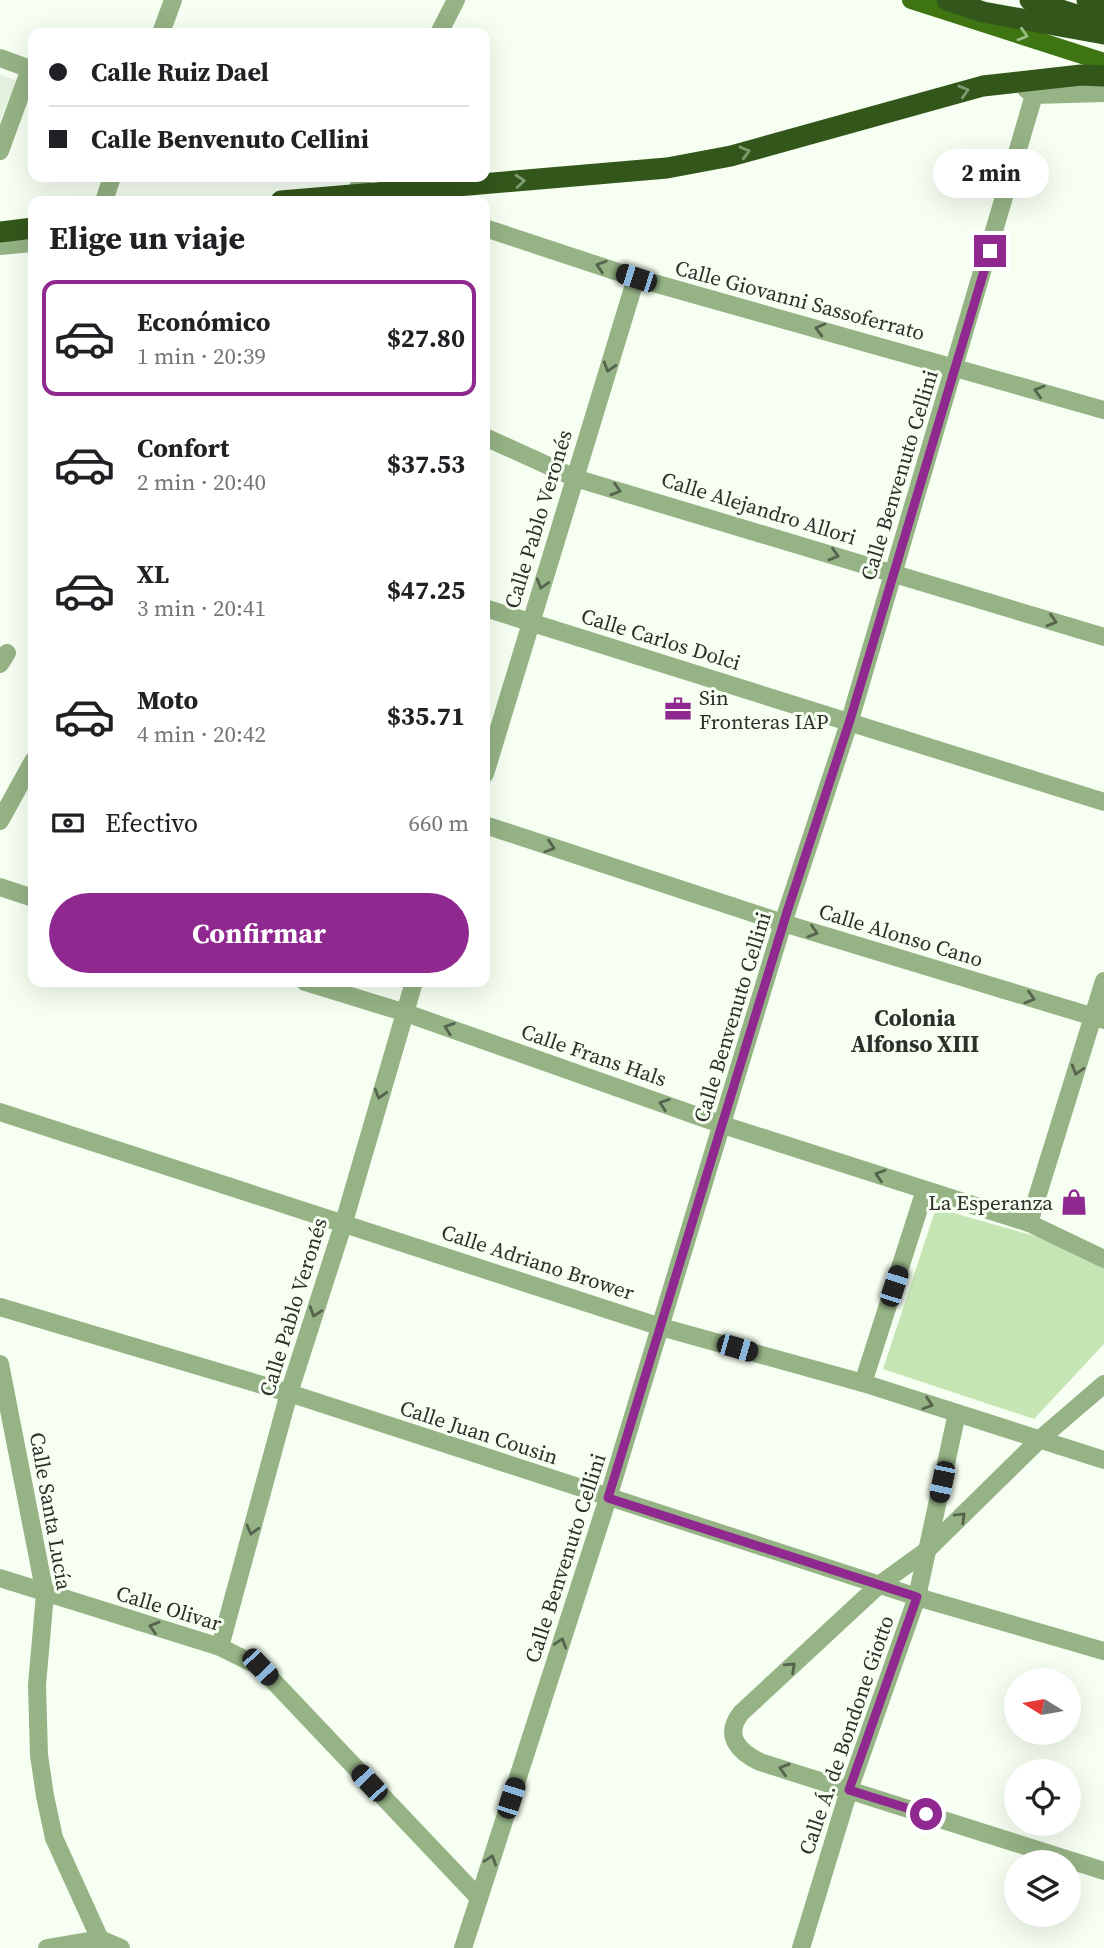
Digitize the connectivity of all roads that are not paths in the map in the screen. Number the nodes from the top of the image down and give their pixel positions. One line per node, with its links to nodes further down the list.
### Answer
1 (173, 0): 9 (street)
2 (456, 0): 10 (street)
3 (911, 0): 13 (main road, one-way to 13)
4 (947, 0): 11 (highway)
5 (1030, 0): 8 (highway)
6 (1087, 0): 7 (highway)
7 (1104, 5)
8 (1104, 23)
9 (163, 28)
10 (442, 28)
11 (1104, 34)
12 (0, 58): 14 (street)
13 (1104, 62)
14 (28, 68)
15 (1104, 76): 19 (highway, one-way to 15)
16 (28, 79): 18 (street)
17 (1104, 93): 26 (street, Calle Benvenuto Cellini)
18 (0, 151)
19 (339, 196)
20 (28, 229): 22 (highway)
21 (490, 230): 25 (street, Calle Giovanni Sassoferrato, one-way to 21)
22 (0, 232)
23 (28, 243): 24 (street)
24 (0, 246)
25 (636, 278): 26 (street, Calle Giovanni Sassoferrato, one-way to 25); 29 (street, Calle Pablo Veronés, one-way to 29)
26 (957, 366): 27 (street, Calle Giovanni Sassoferrato, one-way to 26); 30 (street, Calle Benvenuto Cellini)
27 (1104, 410)
28 (490, 439): 29 (street, Calle Alejandro Allori)
29 (575, 478): 30 (street, Calle Alejandro Allori, one-way to 30); 32 (street, Calle Pablo Veronés, one-way to 32)
30 (893, 572): 33 (street, Calle Alejandro Allori, one-way to 33); 34 (street, Calle Benvenuto Cellini)
31 (490, 610): 32 (street, Calle Carlos Dolci)
32 (531, 622): 34 (street, Calle Carlos Dolci); 35 (street, Calle Pablo Veronés)
33 (1104, 637)
34 (850, 720): 37 (street, Calle Carlos Dolci); 42 (street, Calle Benvenuto Cellini)
35 (490, 757)
36 (28, 770): 38 (street)
37 (1104, 802)
38 (0, 821)
39 (490, 827): 42 (street, Calle Alonso Cano, one-way to 42)
40 (0, 887): 41 (street)
41 (28, 896)
42 (783, 923): 47 (street, Calle Alonso Cano, one-way to 47); 49 (street, Calle Benvenuto Cellini)
43 (1104, 981): 47 (street)
44 (321, 987): 46 (street, Calle Frans Hals)
45 (412, 987): 46 (street, Calle Pablo Veronés)
46 (403, 1012): 49 (street, Calle Frans Hals, one-way to 46); 51 (street, Calle Pablo Veronés, one-way to 51)
47 (1099, 1019): 52 (street, one-way to 52)
48 (0, 1112): 51 (street, Calle Adriano Brower)
49 (723, 1125): 50 (street, Calle Frans Hals, one-way to 49); 55 (street, Calle Benvenuto Cellini)
50 (925, 1190): 52 (street, Calle Frans Hals); 57 (street)
51 (344, 1222): 55 (street, Calle Adriano Brower); 59 (street, Calle Pablo Veronés, one-way to 59)
52 (1029, 1223): 53 (street, Calle Frans Hals)
53 (1104, 1259)
54 (0, 1307): 59 (street, Calle Juan Cousin)
55 (662, 1327): 57 (street, Calle Adriano Brower); 63 (street, Calle Benvenuto Cellini)
56 (0, 1364): 67 (street, Calle Santa Lucía)
57 (863, 1382): 60 (street, Calle Adriano Brower, one-way to 60)
58 (1104, 1384): 61 (street)
59 (289, 1393): 63 (street, Calle Juan Cousin); 69 (street, Calle Pablo Veronés, one-way to 69)
60 (957, 1413): 61 (street, Calle Adriano Brower); 64 (street, Calle Á. de Bondone Giotto)
61 (1039, 1440): 62 (street, Calle Adriano Brower); 64 (street, one-way to 61)
62 (1104, 1460)
63 (608, 1498): 66 (street, Calle Juan Cousin); 73 (street, Calle Benvenuto Cellini, one-way to 63)
64 (926, 1551): 66 (street); 68 (street, Calle Á. de Bondone Giotto)
65 (0, 1577): 67 (street, Calle Olivar)
66 (879, 1585): 68 (street, Calle Juan Cousin); 71 (street, one-way to 66)
67 (46, 1594): 69 (street, Calle Olivar, one-way to 67); 74 (street, Calle Santa Lucía)
68 (917, 1597): 70 (street, Calle Juan Cousin); 71 (street, Calle Á. de Bondone Giotto)
69 (219, 1647): 73 (street, Calle Olivar)
70 (1104, 1651)
71 (849, 1790): 72 (street); 78 (street, Calle Á. de Bondone Giotto)
72 (1104, 1871)
73 (479, 1898): 77 (street, Calle Benvenuto Cellini)
74 (102, 1944): 75 (street); 76 (street)
75 (47, 1948)
76 (121, 1948)
77 (463, 1948)
78 (801, 1948)

